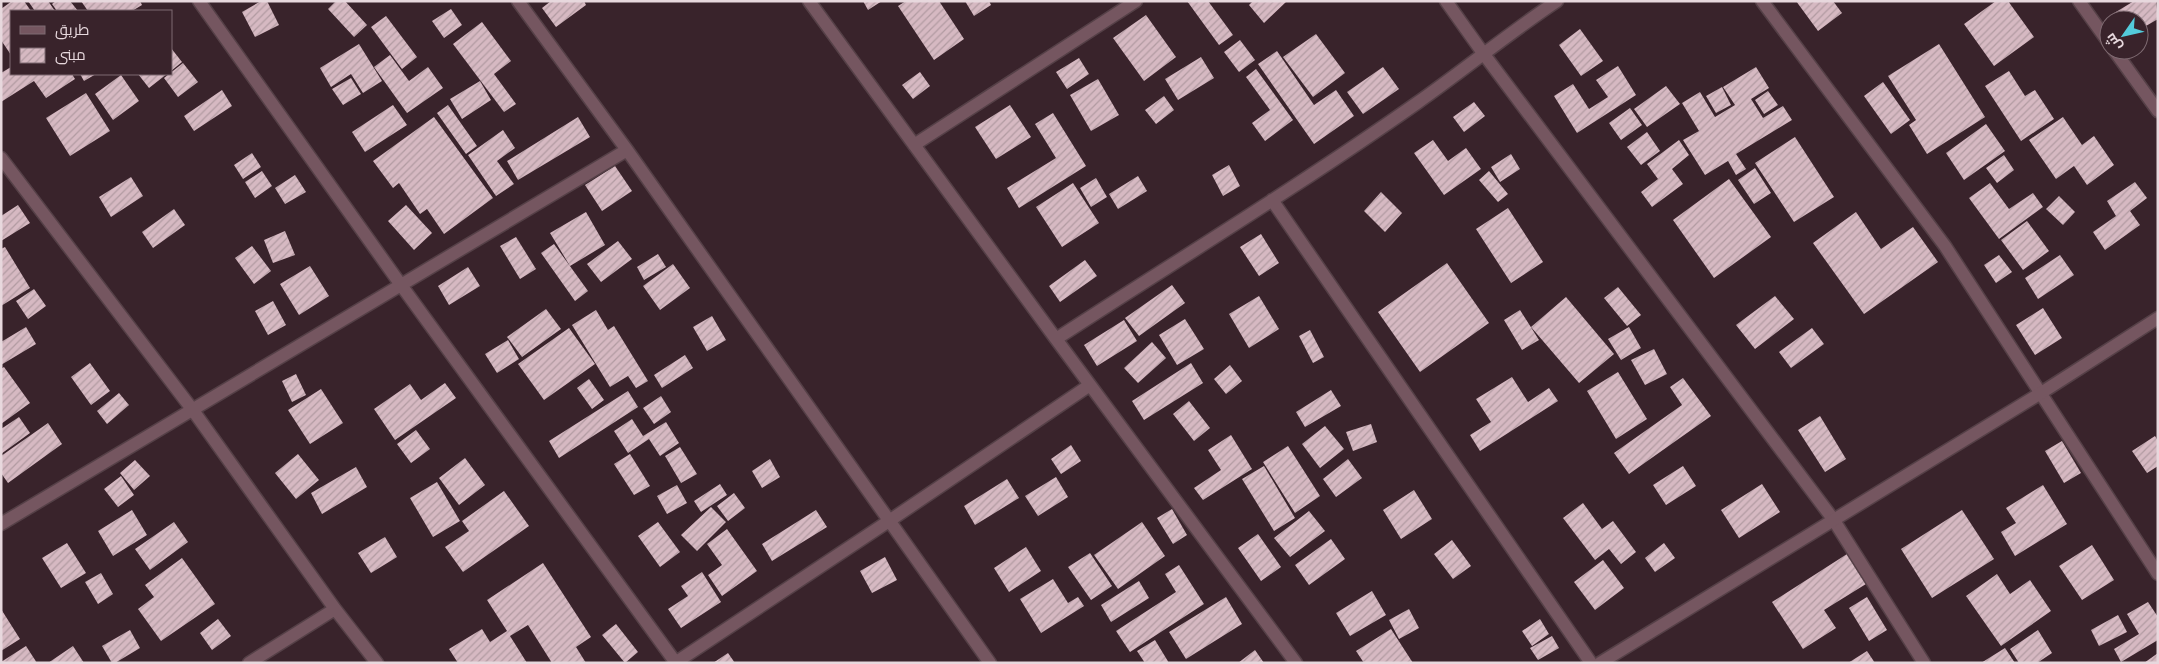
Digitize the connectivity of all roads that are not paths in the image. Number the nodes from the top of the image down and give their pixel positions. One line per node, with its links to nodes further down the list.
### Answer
1 (199, 1): 17 (street)
2 (518, 1): 14 (street)
3 (810, 1): 13 (street)
4 (1136, 1): 13 (street)
5 (1446, 1): 10 (street)
6 (1558, 1): 10 (street)
7 (1762, 1): 21 (street)
8 (2079, 1): 9 (street)
9 (2099, 29)
10 (1483, 53): 16 (street); 23 (street)
11 (2121, 60): 12 (street)
12 (2158, 111)
13 (914, 145): 19 (street)
14 (627, 150): 17 (street); 24 (street)
15 (1, 158): 22 (street)
16 (1272, 200): 19 (street); 33 (street)
17 (402, 285): 22 (street); 30 (street)
18 (2158, 318): 21 (street)
19 (1056, 339): 20 (street)
20 (1090, 384): 24 (street); 32 (street)
21 (2041, 393): 23 (street); 26 (street)
22 (192, 409): 25 (street); 27 (street)
23 (1833, 519): 34 (street); 35 (street)
24 (889, 521): 30 (street); 31 (street)
25 (1, 524)
26 (2158, 574)
27 (336, 609): 28 (street); 29 (street)
28 (249, 663)
29 (377, 663)
30 (676, 663)
31 (990, 663)
32 (1296, 663)
33 (1591, 663)
34 (1600, 663)
35 (1924, 663)

